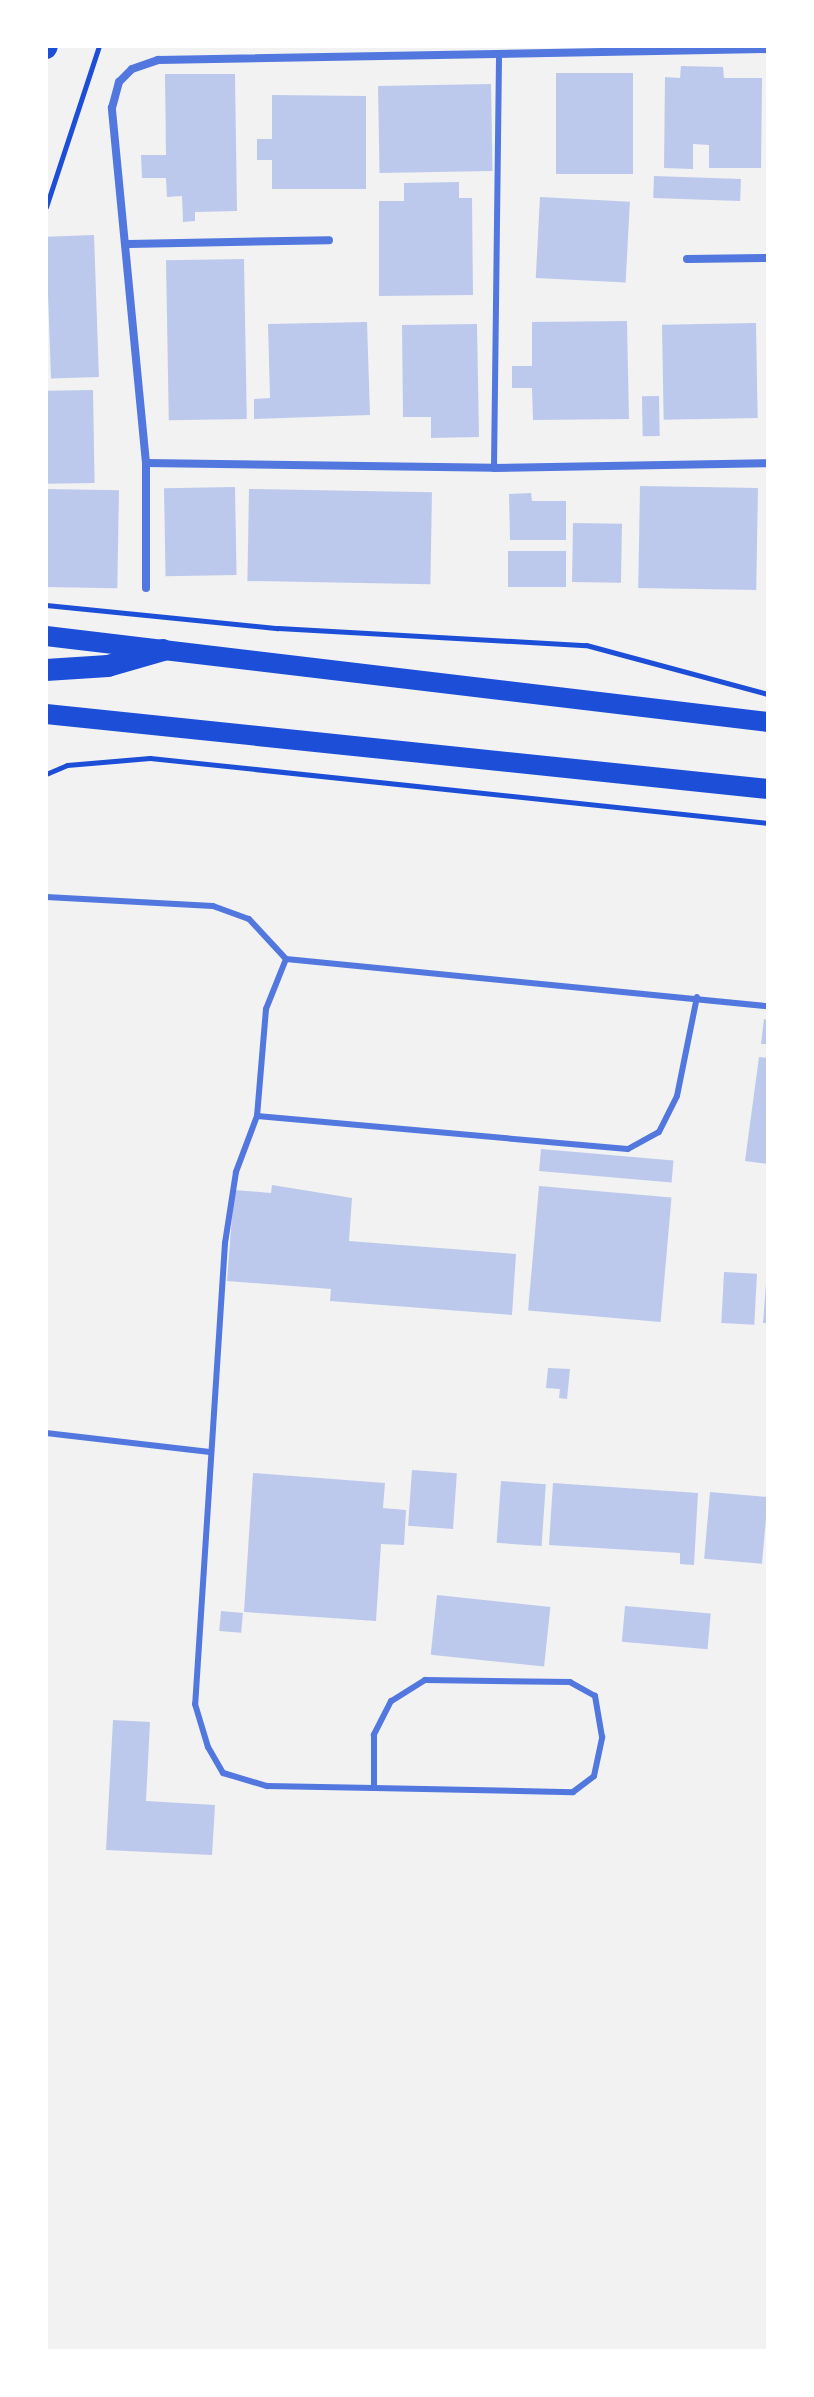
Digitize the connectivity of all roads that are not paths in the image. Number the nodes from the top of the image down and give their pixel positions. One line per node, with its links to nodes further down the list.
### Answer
1 (768, 49): 2 (street)
2 (499, 53): 4 (street); 9 (lane)
3 (329, 240): 4 (street)
4 (129, 244): 7 (street)
5 (768, 258): 6 (street)
6 (687, 259)
7 (146, 463): 9 (street); 10 (street)
8 (768, 463): 9 (street)
9 (494, 468)
10 (146, 588)
11 (46, 636): 12 (main road)
12 (163, 650): 13 (highway); 15 (main road)
13 (46, 670)
14 (46, 714): 16 (main road)
15 (768, 722)
16 (768, 789)
17 (46, 897): 18 (lane)
18 (286, 959): 19 (lane); 21 (lane)
19 (697, 997): 20 (lane); 21 (lane)
20 (768, 1006)
21 (257, 1116): 23 (lane)
22 (46, 1433): 23 (lane)
23 (210, 1452): 24 (lane)
24 (374, 1788): 24 (lane)

